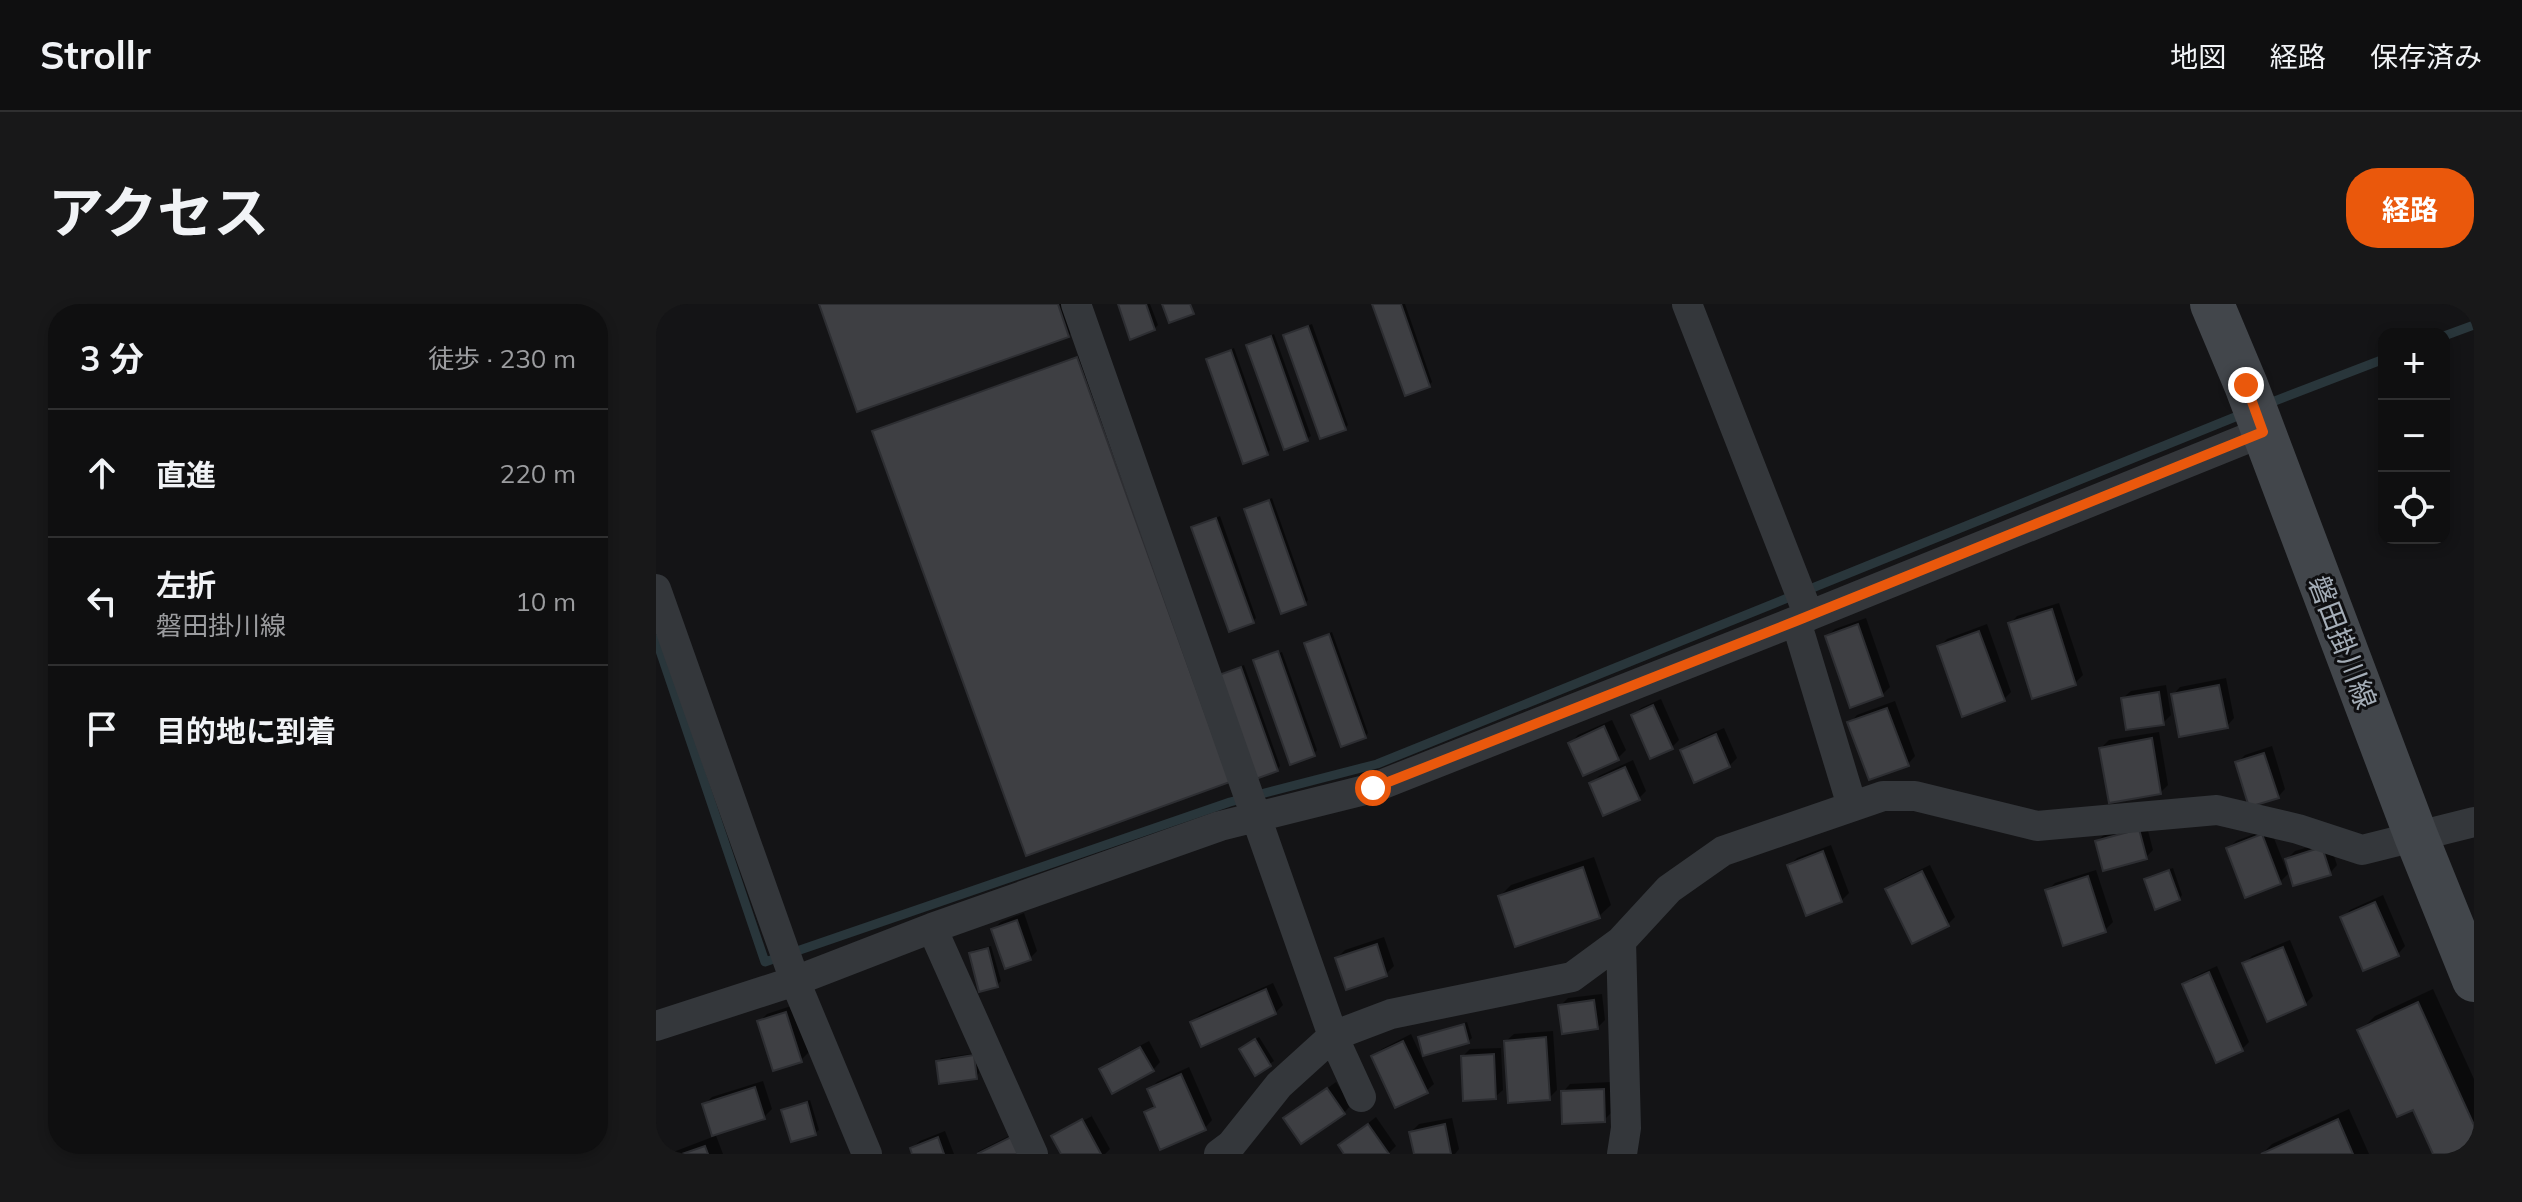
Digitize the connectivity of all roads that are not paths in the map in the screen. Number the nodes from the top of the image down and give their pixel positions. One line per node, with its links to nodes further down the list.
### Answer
1 (1076, 304): 8 (street)
2 (1687, 304): 6 (street)
3 (2212, 304): 4 (main road, 磐田掛川線)
4 (2263, 432): 6 (street); 10 (main road, 磐田掛川線)
5 (656, 589): 14 (street)
6 (1803, 618): 7 (street); 8 (street)
7 (1852, 806): 10 (street); 12 (street)
8 (1256, 817): 11 (street); 16 (street)
9 (2474, 822): 10 (street)
10 (2416, 836): 13 (main road, 磐田掛川線)
11 (932, 928): 14 (street); 19 (street)
12 (1621, 941): 16 (street); 21 (street)
13 (2474, 980)
14 (795, 981): 15 (street); 18 (street)
15 (656, 1026)
16 (1333, 1036): 17 (street); 20 (street)
17 (1361, 1097)
18 (867, 1154)
19 (1033, 1154)
20 (1219, 1154)
21 (1622, 1154)

